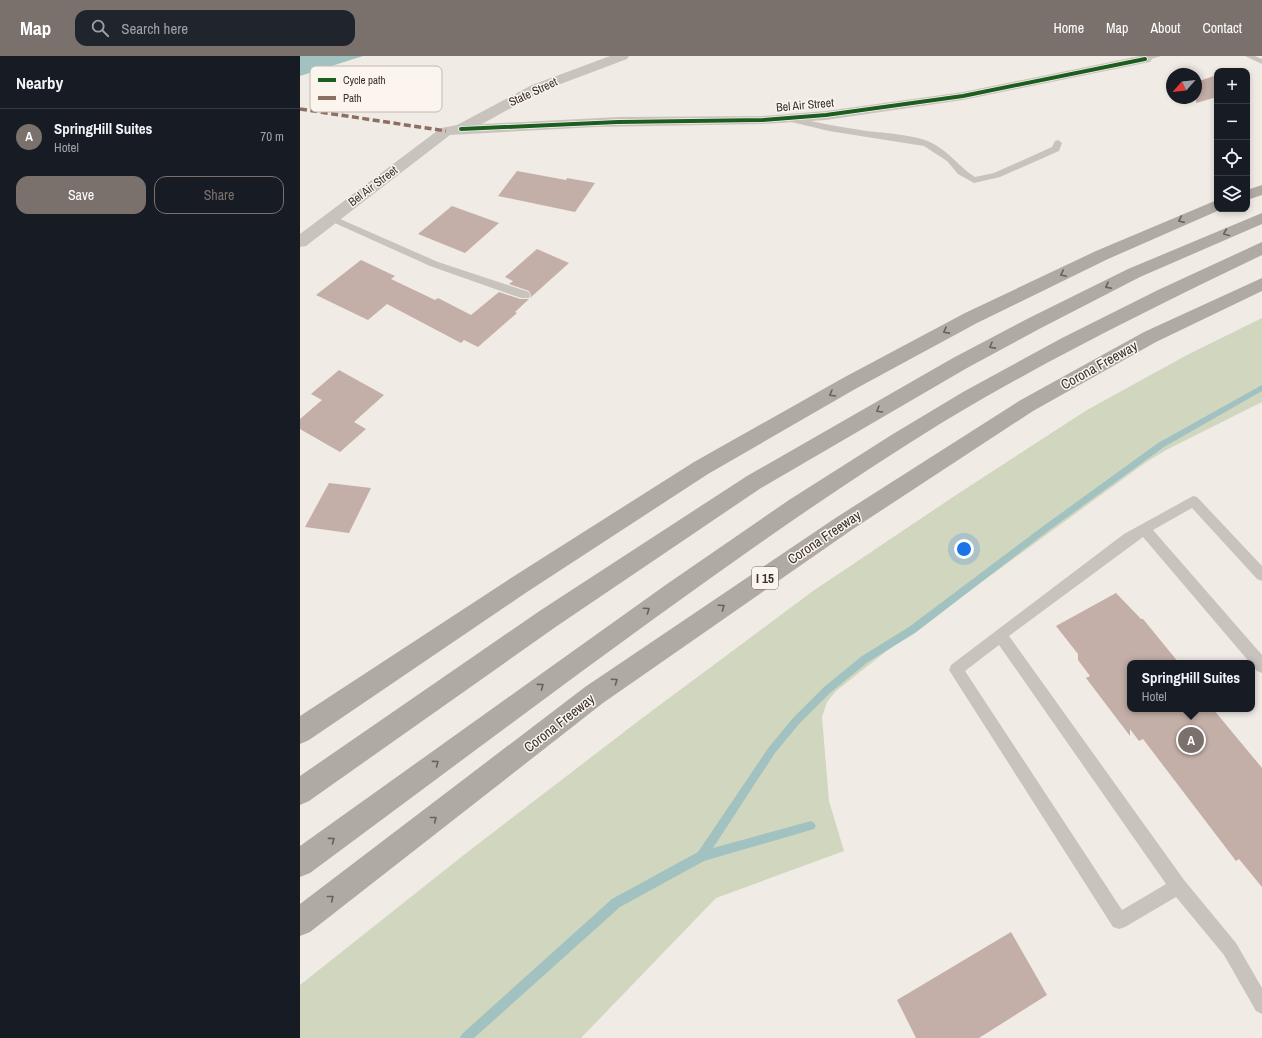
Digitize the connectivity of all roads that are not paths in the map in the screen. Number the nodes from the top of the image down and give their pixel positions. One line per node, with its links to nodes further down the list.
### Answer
1 (622, 56): 6 (street, State Street)
2 (1249, 56): 4 (lane)
3 (1151, 57): 5 (street, Bel Air Street)
4 (1262, 62)
5 (786, 118): 6 (street, Bel Air Street); 7 (lane)
6 (454, 130): 11 (street, Bel Air Street)
7 (1058, 143)
8 (1262, 190): 9 (highway)
9 (1250, 194)
10 (1214, 206): 21 (highway, one-way to 21)
11 (330, 218): 13 (street, Bel Air Street); 16 (lane)
12 (1262, 218): 22 (highway, one-way to 22)
13 (300, 242)
14 (1262, 248): 23 (highway, one-way to 14)
15 (1262, 284): 25 (highway, Corona Freeway / I 15, one-way to 15)
16 (525, 295)
17 (1144, 529): 18 (lane); 19 (lane); 20 (lane)
18 (1262, 575)
19 (1000, 635): 24 (lane); 24 (lane)
20 (1262, 666)
21 (300, 731)
22 (300, 792)
23 (300, 863)
24 (1178, 886): 26 (lane)
25 (300, 922)
26 (1262, 1005)

